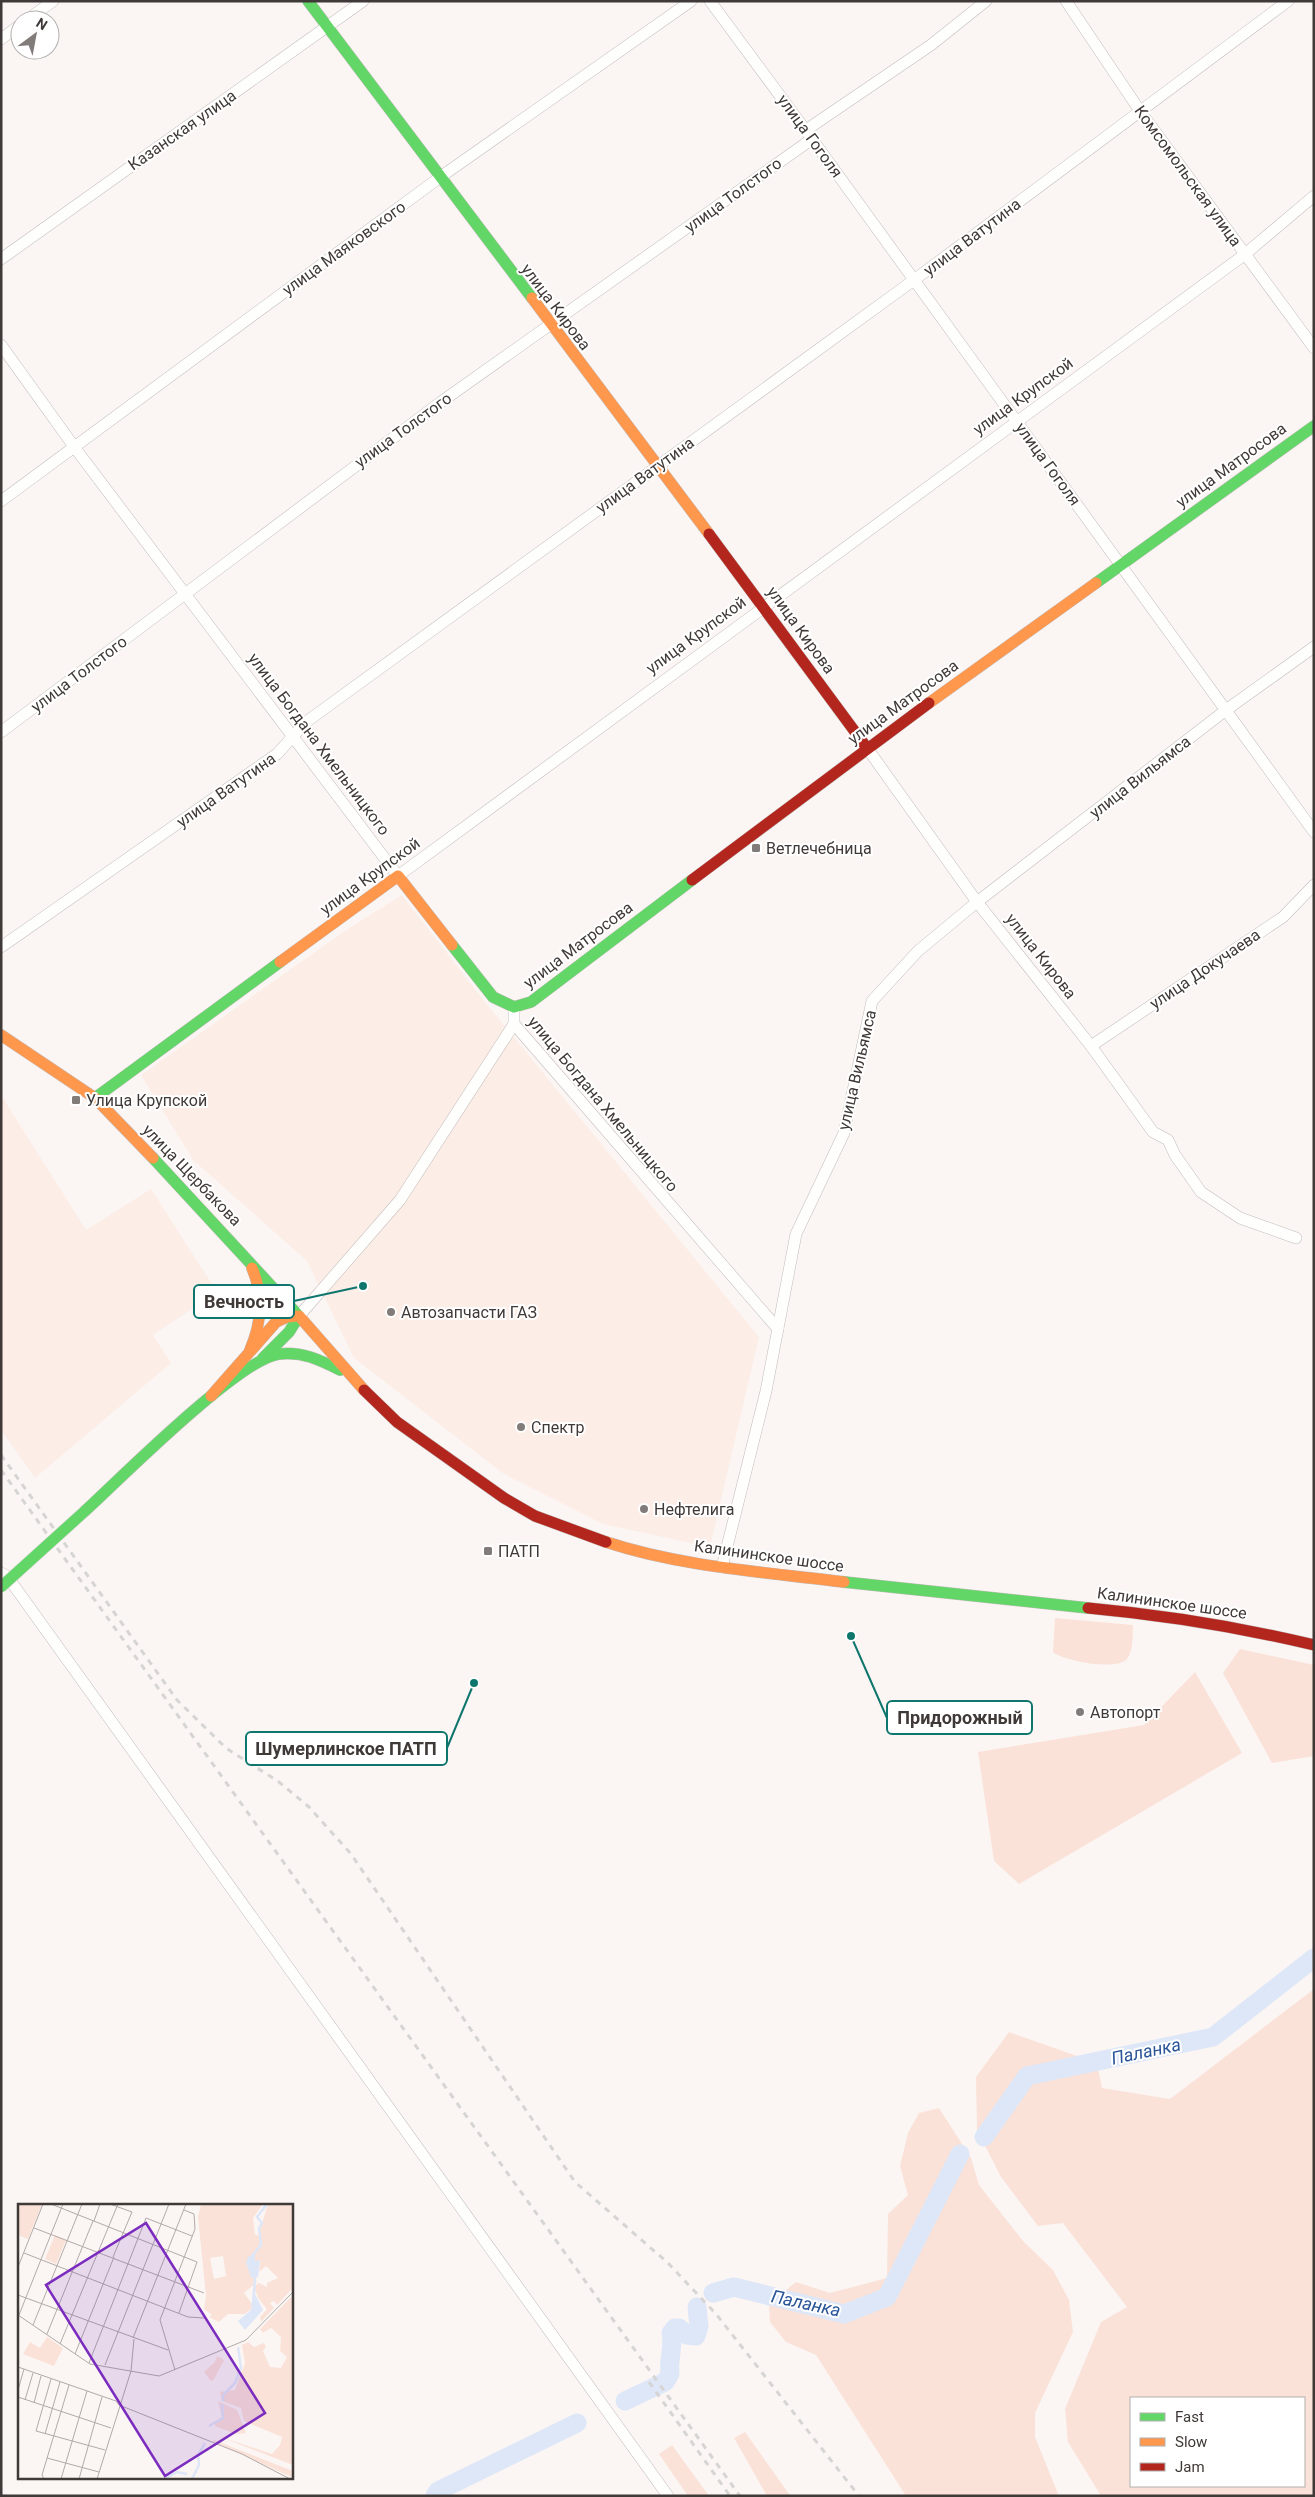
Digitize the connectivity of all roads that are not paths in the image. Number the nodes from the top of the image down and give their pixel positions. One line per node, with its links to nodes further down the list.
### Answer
1 (53, 1): 9 (street)
2 (308, 1): 10 (street, улица Кирова)
3 (362, 1): 10 (street, Казанская улица)
4 (691, 1): 13 (street, улица Маяковского)
5 (710, 1): 12 (street, улица Гоголя)
6 (986, 1): 12 (street, улица Толстого)
7 (1066, 1): 11 (street, Комсомольская улица)
8 (1288, 1): 11 (street, улица Ватутина)
9 (41, 10)
10 (327, 26): 13 (street, улица Кирова); 16 (street, Казанская улица)
11 (1140, 111): 15 (street, Комсомольская улица); 17 (street, улица Ватутина)
12 (809, 134): 17 (street, улица Гоголя); 18 (street, улица Толстого)
13 (439, 178): 18 (street, улица Кирова); 23 (street, улица Маяковского)
14 (1314, 196): 15 (street, улица Крупской)
15 (1244, 255): 20 (street, Комсомольская улица); 21 (street, улица Крупской)
16 (1, 259)
17 (914, 280): 21 (street, улица Гоголя); 24 (street, улица Ватутина)
18 (550, 326): 24 (street, улица Кирова); 27 (street, улица Толстого)
19 (1, 345): 23 (street, улица Богдана Хмельницкого)
20 (1314, 348)
21 (1017, 421): 26 (street, улица Гоголя); 28 (street, улица Крупской)
22 (1314, 426): 26 (street, улица Матросова)
23 (75, 448): 25 (street, улица Маяковского); 27 (street, улица Богдана Хмельницкого)
24 (657, 466): 28 (street, улица Кирова); 32 (street, улица Ватутина)
25 (1, 501)
26 (1121, 564): 30 (street, улица Гоголя); 33 (street, улица Матросова)
27 (185, 592): 31 (street, улица Толстого); 32 (street, улица Богдана Хмельницкого)
28 (763, 606): 33 (street, улица Кирова); 35 (street, улица Крупской)
29 (1314, 647): 30 (street, улица Вильямса)
30 (1226, 710): 34 (street, улица Гоголя); 37 (street, улица Вильямса)
31 (1, 732)
32 (292, 738): 35 (street, улица Богдана Хмельницкого); 38 (street, улица Ватутина)
33 (867, 748): 37 (street, улица Кирова); 39 (street, улица Матросова)
34 (1314, 832)
35 (398, 876): 39 (street, улица Богдана Хмельницкого); 43 (street, улица Крупской)
36 (1314, 885): 42 (street, улица Докучаева)
37 (977, 902): 42 (street, улица Кирова); 47 (street, улица Вильямса)
38 (1, 947)
39 (514, 1007): 40 (street, улица Богдана Хмельницкого)
40 (514, 1024): 46 (street); 47 (street, улица Богдана Хмельницкого)
41 (1, 1035): 43 (street, улица Щербакова)
42 (1091, 1046): 44 (street, улица Кирова)
43 (95, 1098): 45 (street, улица Щербакова)
44 (1296, 1238)
45 (247, 1257): 46 (street, улица Щербакова); 48 (street)
46 (299, 1316): 48 (street); 49 (street); 50 (street, Калининское шоссе)
47 (778, 1329): 52 (street, улица Вильямса)
48 (249, 1351): 51 (street)
49 (263, 1358): 50 (street); 51 (street)
50 (351, 1377): 52 (street, Калининское шоссе)
51 (211, 1396): 54 (street, bridge)
52 (722, 1567): 55 (street, Калининское шоссе)
53 (1, 1572): 56 (street)
54 (1, 1587)
55 (1314, 1645)
56 (668, 2496)

